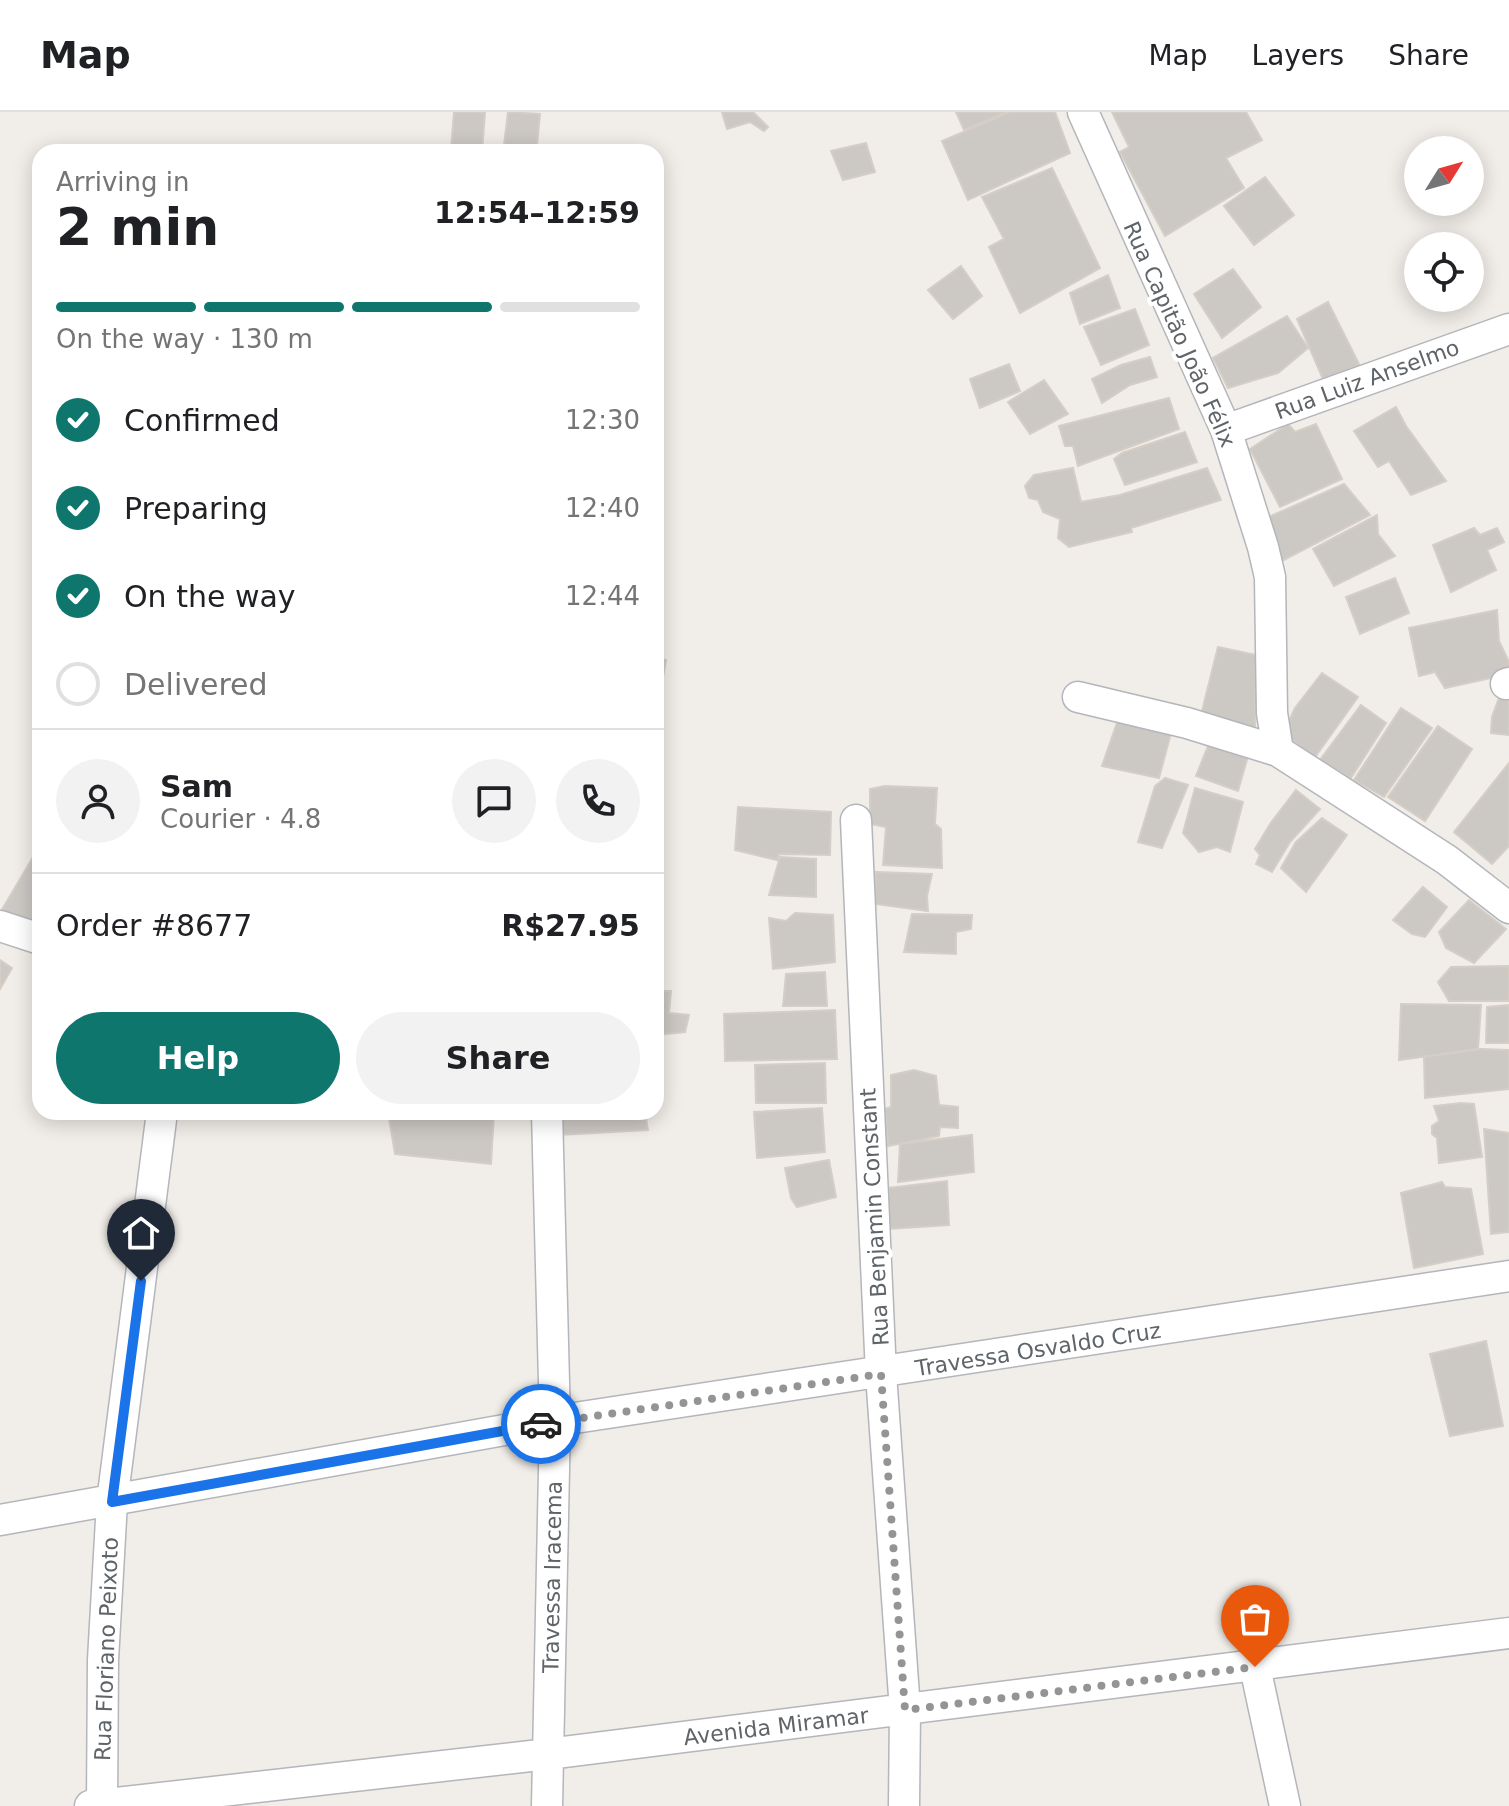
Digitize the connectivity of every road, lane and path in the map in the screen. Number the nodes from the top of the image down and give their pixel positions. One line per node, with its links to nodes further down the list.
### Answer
1 (1083, 112): 3 (street, Rua Capitão João Félix)
2 (1509, 329): 3 (street, Rua Luiz Anselmo)
3 (1226, 430): 5 (street, Rua Capitão João Félix)
4 (1078, 697): 5 (street)
5 (1278, 751): 7 (street)
6 (856, 820): 13 (street, Rua Benjamin Constant)
7 (1509, 908)
8 (0, 926): 9 (street)
9 (32, 936)
10 (161, 1120): 15 (street, Rua Floriano Peixoto)
11 (547, 1120): 14 (street, Travessa Iracema)
12 (1509, 1276): 13 (street, Travessa Osvaldo Cruz)
13 (881, 1374): 14 (street, Travessa Osvaldo Cruz); 19 (street, Rua Benjamin Constant)
14 (555, 1421): 15 (street, Travessa Osvaldo Cruz); 20 (street, Travessa Iracema)
15 (112, 1502): 16 (street, Travessa Osvaldo Cruz); 21 (street, Rua Floriano Peixoto)
16 (0, 1520)
17 (1509, 1633): 18 (street, Avenida Miramar)
18 (1255, 1667): 19 (street, Avenida Miramar); 24 (street)
19 (905, 1710): 20 (street, Avenida Miramar); 23 (street, Rua Benjamin Constant)
20 (548, 1754): 21 (street, Avenida Miramar); 22 (street, Travessa Iracema)
21 (98, 1805)
22 (547, 1806)
23 (904, 1806)
24 (1285, 1806)

